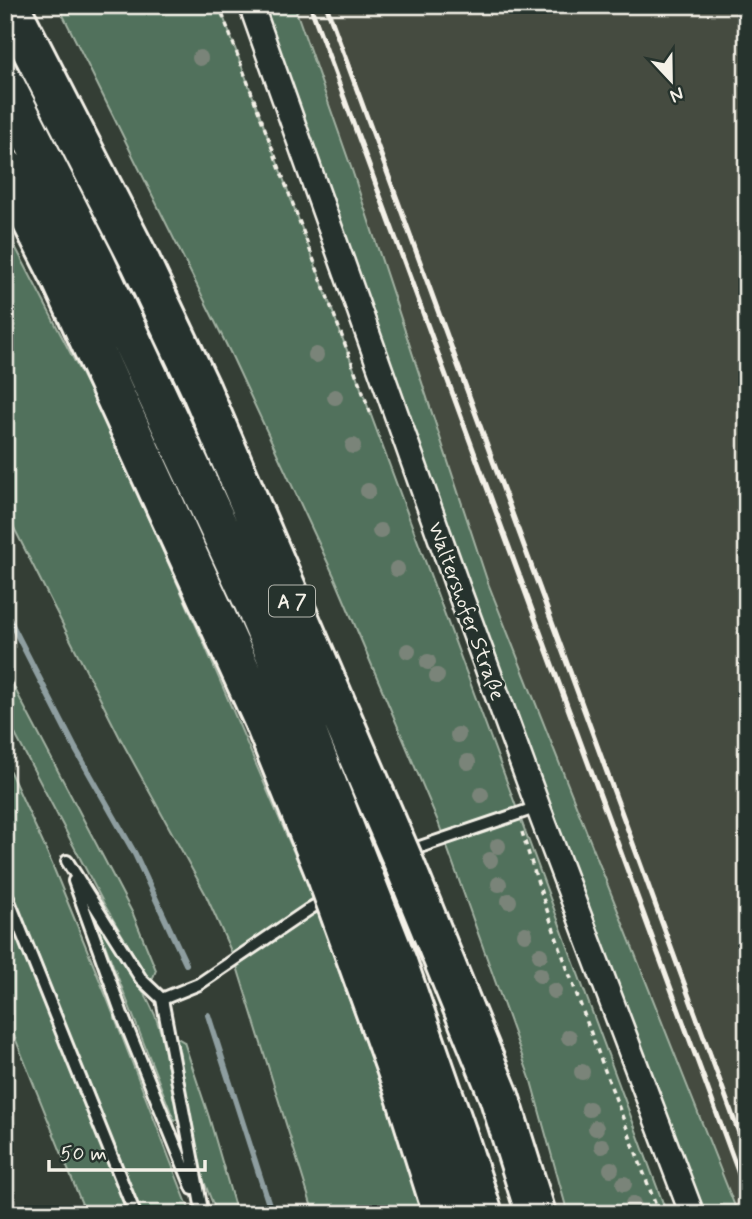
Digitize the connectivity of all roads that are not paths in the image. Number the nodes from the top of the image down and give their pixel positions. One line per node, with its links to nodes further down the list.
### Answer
1 (9, 5): 19 (highway, A 7, bridge)
2 (251, 5): 9 (street, Waltershofer Straße)
3 (5, 57): 4 (lane)
4 (15, 90): 14 (highway, A 7, bridge)
5 (5, 168): 17 (highway, bridge)
6 (79, 206): 7 (lane)
7 (116, 280)
8 (335, 755): 10 (lane)
9 (538, 807): 10 (lane); 20 (street, Waltershofer Straße)
10 (384, 866): 12 (lane); 13 (lane)
11 (5, 891): 16 (lane)
12 (414, 955)
13 (162, 999): 15 (lane); 15 (lane)
14 (487, 1207): 18 (lane)
15 (203, 1212)
16 (135, 1214)
17 (443, 1214)
18 (494, 1214)
19 (536, 1214)
20 (692, 1214)

